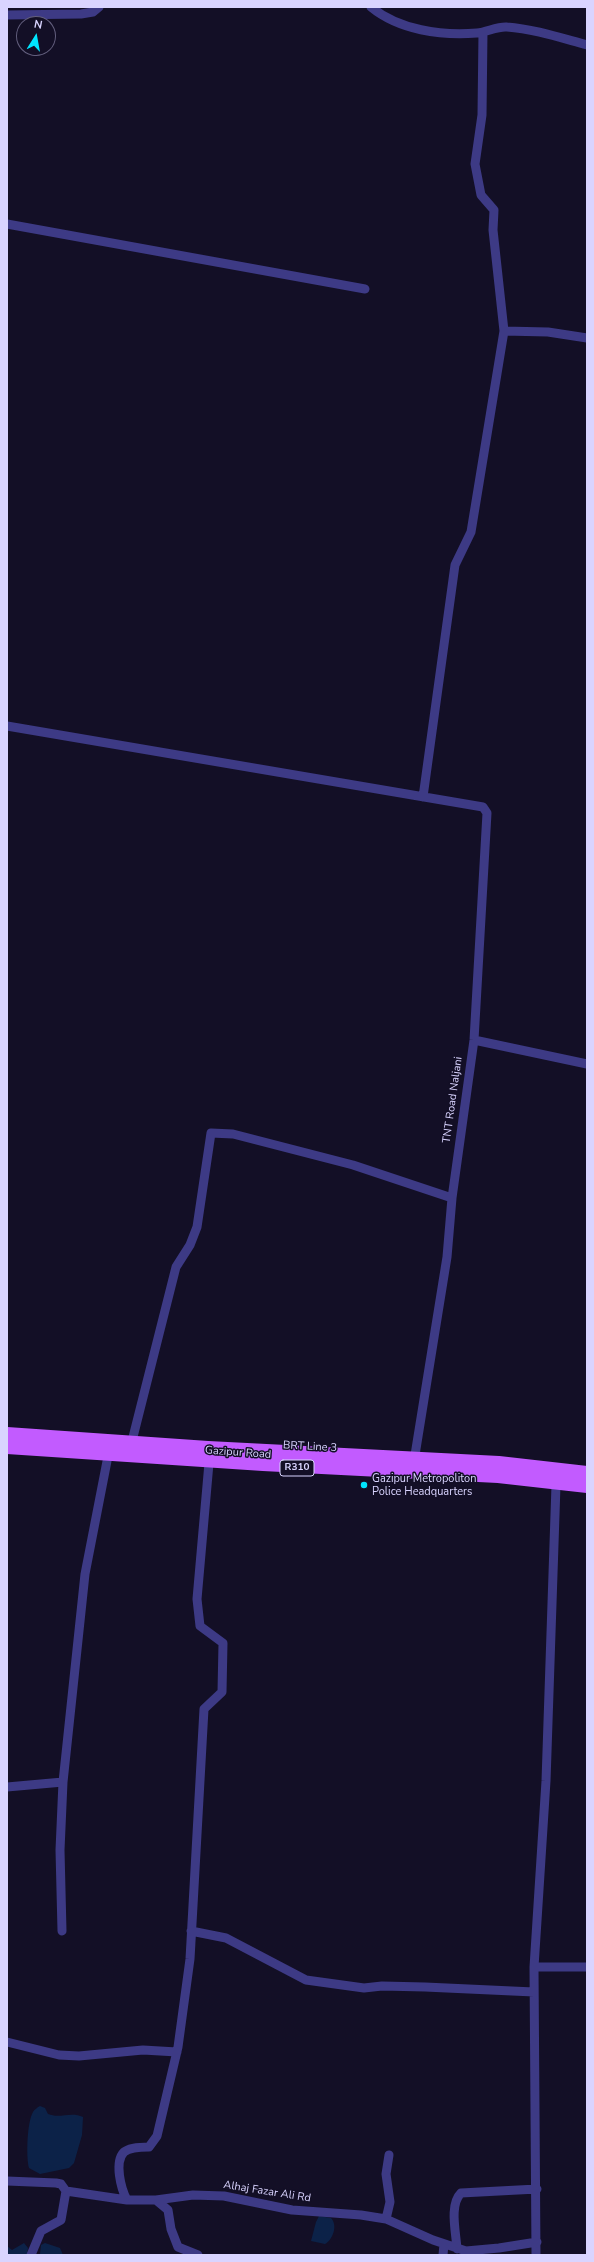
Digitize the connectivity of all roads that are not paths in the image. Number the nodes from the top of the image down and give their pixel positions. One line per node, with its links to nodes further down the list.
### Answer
1 (99, 7): 3 (street)
2 (371, 7): 4 (street)
3 (7, 15)
4 (483, 32): 5 (street); 8 (street)
5 (587, 45)
6 (7, 224): 7 (street)
7 (365, 289)
8 (504, 331): 9 (street); 11 (street)
9 (587, 338)
10 (7, 726): 11 (street)
11 (422, 798): 12 (street, TNT Road Naljani)
12 (474, 1040): 13 (street); 14 (street, TNT Road Naljani)
13 (587, 1064)
14 (452, 1198): 17 (street); 19 (street, TNT Road Naljani)
15 (7, 1432): 17 (main road, Gazipur Road / R310)
16 (7, 1440): 23 (main road, BRT Line 3)
17 (132, 1441): 19 (main road, Gazipur Road / R310)
18 (7, 1449): 20 (main road, Gazipur Road / R310)
19 (414, 1455): 22 (main road, Gazipur Road / R310)
20 (108, 1456): 21 (main road, Gazipur Road / R310); 26 (street)
21 (209, 1463): 24 (main road, Gazipur Road / R310); 29 (street)
22 (587, 1471)
23 (587, 1479)
24 (556, 1485): 25 (main road, Gazipur Road / R310); 30 (street)
25 (587, 1488)
26 (63, 1782): 27 (street); 28 (street)
27 (7, 1787)
28 (62, 1931)
29 (191, 1931): 32 (street); 34 (street)
30 (534, 1967): 31 (street); 32 (street)
31 (587, 1967)
32 (534, 1992): 37 (street)
33 (7, 2042): 34 (street)
34 (177, 2052): 39 (street)
35 (389, 2154): 41 (street)
36 (7, 2181): 38 (street, Alhaj Fazar Ali Rd)
37 (537, 2189): 42 (street); 44 (street)
38 (66, 2191): 39 (street, Alhaj Fazar Ali Rd); 45 (street)
39 (127, 2200): 40 (street, Alhaj Fazar Ali Rd)
40 (156, 2200): 41 (street, Alhaj Fazar Ali Rd); 46 (street)
41 (386, 2219): 43 (street, Alhaj Fazar Ali Rd)
42 (537, 2242): 44 (street, Alhaj Fazar Ali Rd); 48 (street)
43 (444, 2244): 44 (street, Alhaj Fazar Ali Rd); 47 (street)
44 (457, 2248)
45 (32, 2255)
46 (198, 2255)
47 (443, 2255)
48 (536, 2255)

